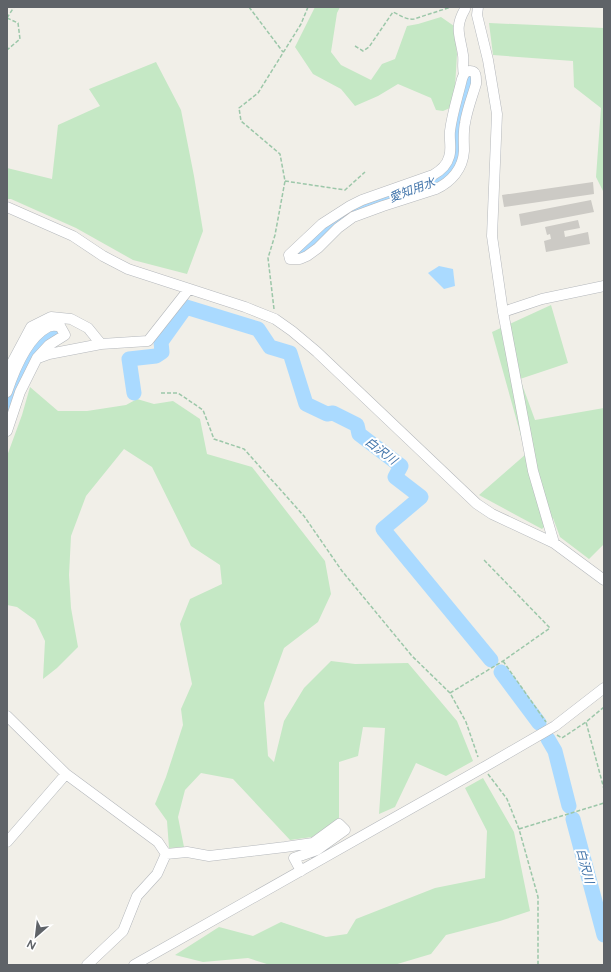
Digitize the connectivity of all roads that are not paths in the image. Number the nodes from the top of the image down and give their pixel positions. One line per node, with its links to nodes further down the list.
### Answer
1 (478, 7): 7 (street)
2 (465, 9): 3 (street)
3 (464, 74): 3 (street)
4 (7, 207): 6 (street)
5 (604, 286): 7 (street)
6 (189, 289): 8 (street); 13 (street)
7 (503, 312): 13 (street)
8 (101, 344): 9 (street); 10 (street)
9 (37, 358): 11 (street); 12 (street)
10 (7, 372)
11 (7, 392)
12 (7, 431)
13 (554, 543): 14 (street)
14 (604, 580)
15 (604, 688): 20 (street)
16 (7, 716): 17 (street)
17 (66, 774): 18 (street); 19 (street)
18 (7, 842)
19 (166, 854): 20 (street); 21 (street)
20 (301, 871): 22 (street)
21 (87, 965)
22 (134, 965)

